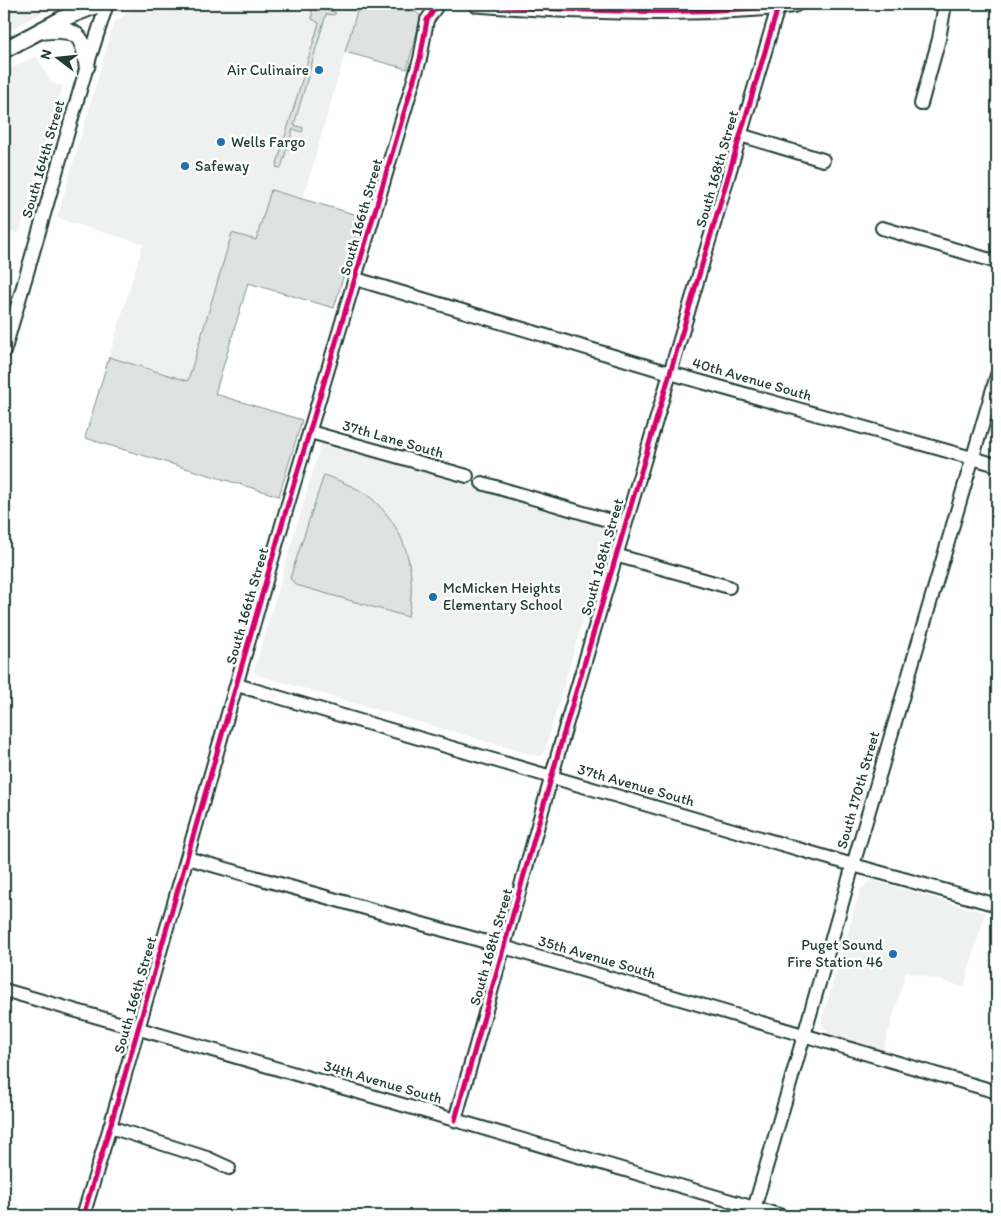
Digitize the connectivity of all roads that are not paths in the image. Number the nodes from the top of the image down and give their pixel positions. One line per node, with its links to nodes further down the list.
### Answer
1 (74, 4): 9 (street)
2 (100, 4): 9 (main road)
3 (107, 4): 12 (street, South 164th Street)
4 (438, 4): 18 (street, South 166th Street)
5 (476, 4): 8 (main road)
6 (795, 4): 8 (main road)
7 (945, 4): 13 (street)
8 (778, 5): 14 (street, South 168th Street)
9 (64, 18): 10 (main road)
10 (40, 31): 11 (main road); 12 (main road)
11 (4, 50)
12 (87, 66): 19 (street, South 164th Street)
13 (921, 104)
14 (740, 135): 15 (street); 20 (street, South 168th Street)
15 (823, 160)
16 (882, 228): 17 (street)
17 (997, 262)
18 (356, 279): 20 (street, 40th Avenue South); 22 (street, South 166th Street)
19 (4, 352)
20 (670, 373): 23 (street, 40th Avenue South); 27 (street, South 168th Street)
21 (997, 374): 23 (street, South 170th Street)
22 (310, 432): 25 (street, 37th Lane South); 30 (street, South 166th Street)
23 (972, 458): 24 (street, 40th Avenue South); 33 (street, South 170th Street)
24 (997, 465)
25 (466, 476)
26 (482, 483): 27 (street)
27 (624, 525): 28 (street, South 168th Street)
28 (615, 555): 29 (street); 31 (street, South 168th Street)
29 (729, 587)
30 (237, 685): 31 (street, 37th Avenue South); 32 (street, South 166th Street)
31 (551, 777): 33 (street, 37th Avenue South); 35 (street, South 168th Street)
32 (187, 858): 35 (street, 35th Avenue South); 37 (street, South 166th Street)
33 (853, 865): 34 (street, 37th Avenue South); 38 (street, South 170th Street)
34 (997, 905)
35 (504, 947): 38 (street, 35th Avenue South); 40 (street, South 168th Street)
36 (4, 990): 37 (street, 34th Avenue South)
37 (138, 1029): 40 (street, 34th Avenue South); 41 (street, South 166th Street)
38 (804, 1035): 39 (street, 35th Avenue South); 43 (street, South 170th Street)
39 (997, 1092)
40 (455, 1120): 43 (street, 34th Avenue South)
41 (110, 1127): 42 (street); 44 (street, South 166th Street)
42 (229, 1168)
43 (753, 1212): 45 (street, 34th Avenue South)
44 (83, 1216)
45 (782, 1216)

